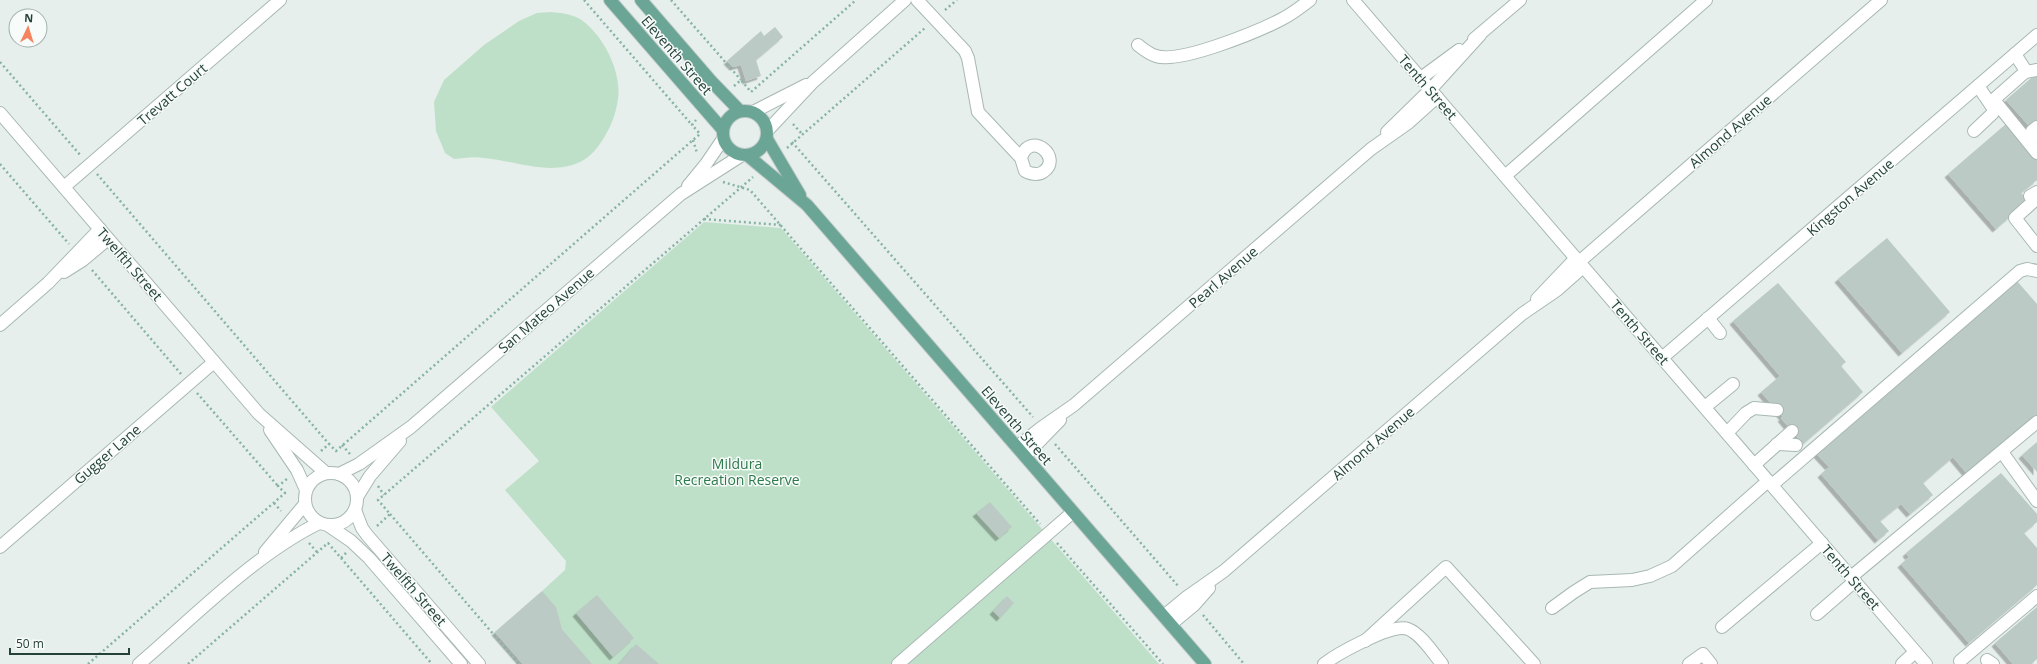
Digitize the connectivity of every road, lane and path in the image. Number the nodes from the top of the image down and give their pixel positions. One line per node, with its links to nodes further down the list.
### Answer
1 (280, 0): 45 (street, Trevatt Court)
2 (584, 0): 33 (path)
3 (610, 0): 29 (main road, Eleventh Street)
4 (641, 0): 27 (main road, Eleventh Street)
5 (671, 0): 23 (path)
6 (856, 0): 23 (path)
7 (905, 0): 24 (street)
8 (917, 0): 15 (street)
9 (957, 0): 15 (path)
10 (1310, 0): 18 (street)
11 (1353, 0): 22 (street, Tenth Street)
12 (1520, 0): 16 (street, Pearl Avenue)
13 (1706, 0): 47 (street)
14 (1881, 0): 59 (street, Almond Avenue)
15 (935, 19): 39 (path); 43 (street)
16 (1480, 35): 22 (street, Pearl Avenue); 26 (street, Pearl Avenue)
17 (2037, 35): 19 (street, Kingston Avenue)
18 (1138, 45)
19 (2015, 54): 21 (street); 25 (street, Kingston Avenue)
20 (0, 62): 45 (path)
21 (2031, 71): 28 (street)
22 (1421, 78): 26 (street, Tenth Street)
23 (741, 80): 27 (path)
24 (813, 82): 31 (street); 37 (street)
25 (1978, 86): 28 (street); 62 (street, Kingston Avenue)
26 (1434, 93): 47 (street, Tenth Street); 73 (street, Pearl Avenue)
27 (724, 94): 30 (main road, Eleventh Street)
28 (1992, 102): 35 (street); 40 (street)
29 (706, 111): 33 (path); 36 (main road, Eleventh Street)
30 (740, 111): 31 (main road); 36 (main road)
31 (753, 112): 37 (main road)
32 (0, 113): 48 (street, Twelfth Street)
33 (692, 125): 76 (path)
34 (2037, 127): 38 (street)
35 (1974, 131)
36 (723, 134): 41 (main road); 51 (street, San Mateo Avenue)
37 (768, 135): 41 (main road); 42 (main road, Eleventh Street)
38 (2037, 138)
39 (792, 142): 42 (path); 73 (path)
40 (2037, 153)
41 (744, 155): 46 (main road, Eleventh Street); 51 (street, San Mateo Avenue)
42 (778, 158): 52 (main road, Eleventh Street)
43 (1021, 158)
44 (0, 164): 58 (path)
45 (90, 166): 48 (street, Trevatt Court); 76 (path)
46 (765, 169): 49 (path); 52 (main road, Eleventh Street)
47 (1505, 176): 59 (street, Tenth Street)
48 (64, 187): 55 (street, Twelfth Street)
49 (741, 187): 53 (path); 54 (path)
50 (2037, 192): 57 (street)
51 (681, 194): 72 (street, San Mateo Avenue)
52 (807, 205): 79 (main road, Eleventh Street)
53 (704, 219): 54 (path); 93 (path)
54 (781, 225): 95 (path)
55 (100, 230): 56 (street, Twelfth Street); 58 (street)
56 (108, 239): 58 (street); 66 (street, Twelfth Street)
57 (2037, 246)
58 (80, 256): 61 (path); 63 (street)
59 (1580, 262): 65 (street, Tenth Street); 104 (street, Almond Avenue)
60 (2037, 271): 86 (street)
61 (93, 272)
62 (1708, 318): 64 (street); 65 (street, Kingston Avenue)
63 (0, 324)
64 (1720, 333)
65 (1662, 358): 68 (street, Tenth Street)
66 (214, 362): 70 (street, Twelfth Street); 99 (street, Gugger Lane)
67 (1732, 384): 68 (street)
68 (1705, 407): 75 (street, Tenth Street)
69 (1777, 410): 75 (street)
70 (259, 414): 81 (street, Twelfth Street); 83 (street, Twelfth Street)
71 (2037, 422): 80 (street)
72 (411, 427): 85 (street, San Mateo Avenue); 88 (street, San Mateo Avenue)
73 (1044, 431): 79 (street, Pearl Avenue); 104 (path)
74 (1792, 431): 77 (street)
75 (1727, 434): 82 (street, Tenth Street)
76 (329, 444): 81 (path)
77 (1778, 444): 78 (street); 82 (street)
78 (1796, 445)
79 (1021, 451): 92 (main road, Eleventh Street)
80 (2002, 452): 89 (street); 102 (street)
81 (310, 460): 84 (street, Twelfth Street)
82 (1754, 465): 86 (street, Tenth Street)
83 (297, 470): 87 (street, Twelfth Street); 112 (path)
84 (326, 473): 85 (street); 87 (street)
85 (339, 474): 88 (street)
86 (1770, 483): 97 (street, Tenth Street); 105 (street)
87 (306, 490): 90 (street)
88 (358, 497): 91 (street)
89 (2037, 501)
90 (305, 504): 94 (street); 101 (street)
91 (355, 510): 94 (street); 96 (street, Twelfth Street)
92 (1073, 512): 95 (street); 107 (main road, Eleventh Street)
93 (390, 514): 96 (path); 118 (path)
94 (324, 524): 98 (street, Twelfth Street); 101 (street)
95 (1048, 534): 119 (street); 120 (path)
96 (367, 535): 117 (street, Twelfth Street)
97 (1822, 543): 102 (street, Tenth Street); 108 (street)
98 (356, 545): 100 (path); 116 (street, Twelfth Street)
99 (0, 547)
100 (341, 558): 114 (path); 115 (path)
101 (257, 563): 113 (street)
102 (1853, 579): 106 (street); 110 (street, Tenth Street)
103 (2037, 596): 111 (street)
104 (1190, 601): 107 (street, Almond Avenue); 122 (path)
105 (1552, 608)
106 (1817, 614)
107 (1167, 620): 121 (main road, Eleventh Street)
108 (1722, 627)
109 (1365, 641): 123 (street); 124 (street); 125 (street)
110 (1916, 652): 128 (street); 129 (street, Tenth Street)
111 (1960, 661)
112 (88, 664)
113 (139, 664)
114 (188, 664)
115 (432, 664)
116 (461, 664)
117 (479, 664)
118 (520, 664)
119 (898, 664)
120 (1163, 664)
121 (1205, 664)
122 (1244, 664)
123 (1324, 664)
124 (1442, 664)
125 (1534, 664)
126 (1689, 664): 127 (street)
127 (1711, 664)
128 (1902, 664)
129 (1926, 664)

